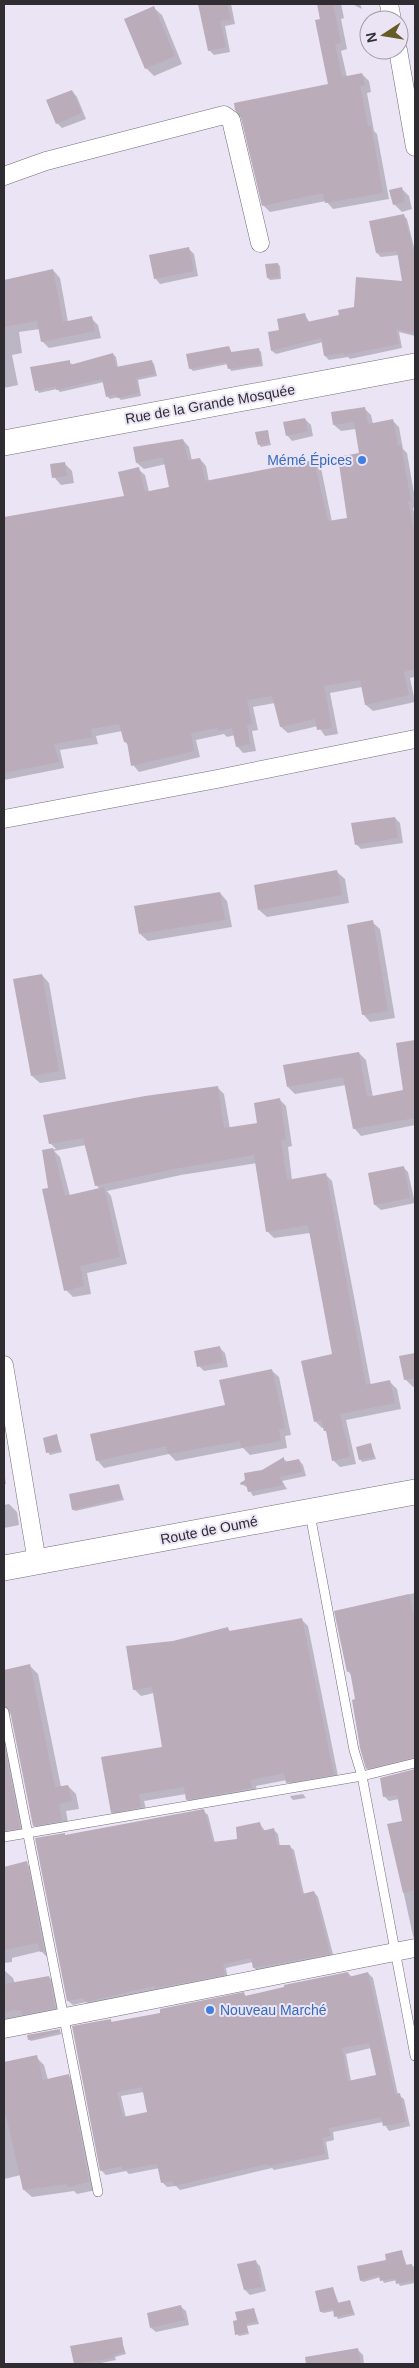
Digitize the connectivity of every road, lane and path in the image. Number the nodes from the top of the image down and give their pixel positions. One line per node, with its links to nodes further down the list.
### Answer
1 (400, 60): 2 (street)
2 (415, 147)
3 (4, 176): 4 (street)
4 (260, 243)
5 (415, 366): 6 (street, Rue de la Grande Mosquée)
6 (4, 442)
7 (415, 739): 8 (street)
8 (4, 819)
9 (4, 1365): 12 (street)
10 (415, 1492): 11 (street, Route de Oumé)
11 (309, 1511): 12 (street, Route de Oumé); 16 (lane)
12 (37, 1562): 13 (street, Route de Oumé)
13 (4, 1568)
14 (4, 1712): 17 (lane)
15 (415, 1763): 16 (lane)
16 (362, 1776): 17 (lane); 20 (lane)
17 (27, 1832): 18 (lane); 21 (lane)
18 (4, 1837)
19 (415, 1948): 20 (street)
20 (395, 1952): 21 (street); 23 (lane)
21 (63, 2018): 22 (street); 24 (lane)
22 (4, 2029)
23 (415, 2056)
24 (98, 2192)

